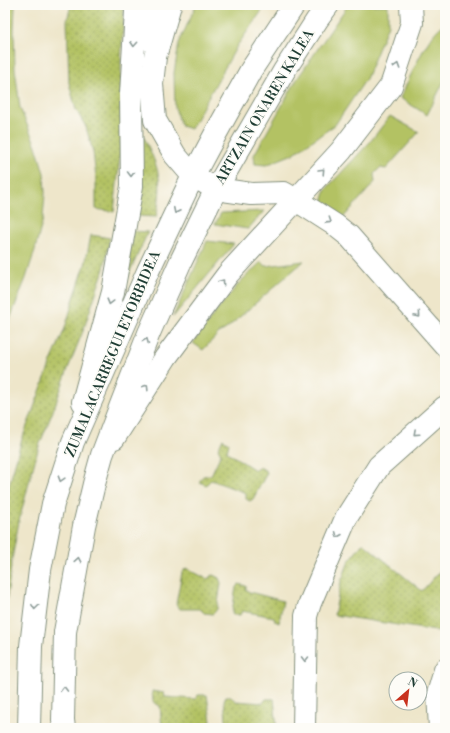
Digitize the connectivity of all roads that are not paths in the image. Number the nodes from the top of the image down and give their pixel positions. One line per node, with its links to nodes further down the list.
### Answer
1 (135, 5): 13 (street, one-way to 13)
2 (150, 5): 7 (street)
3 (170, 5): 7 (street)
4 (294, 5): 8 (street, ARTZAIN ONAREN KALEA)
5 (328, 5): 9 (street, ARTZAIN ONAREN KALEA)
6 (412, 5): 10 (street, one-way to 6)
7 (156, 57): 8 (street)
8 (193, 176): 9 (street); 13 (street, ZUMALACARREGUI ETORBIDEA, one-way to 13)
9 (216, 189): 10 (street); 14 (street, ZUMALACARREGUI ETORBIDEA, one-way to 9)
10 (296, 200): 11 (street, one-way to 11); 14 (street, one-way to 10)
11 (445, 345)
12 (445, 407): 18 (street, one-way to 18)
13 (73, 442): 16 (street, ZUMALACARREGUI ETORBIDEA, one-way to 16)
14 (102, 455): 17 (street, ZUMALACARREGUI ETORBIDEA, one-way to 14)
15 (445, 670): 19 (street)
16 (29, 728)
17 (64, 728)
18 (304, 728)
19 (440, 728)

